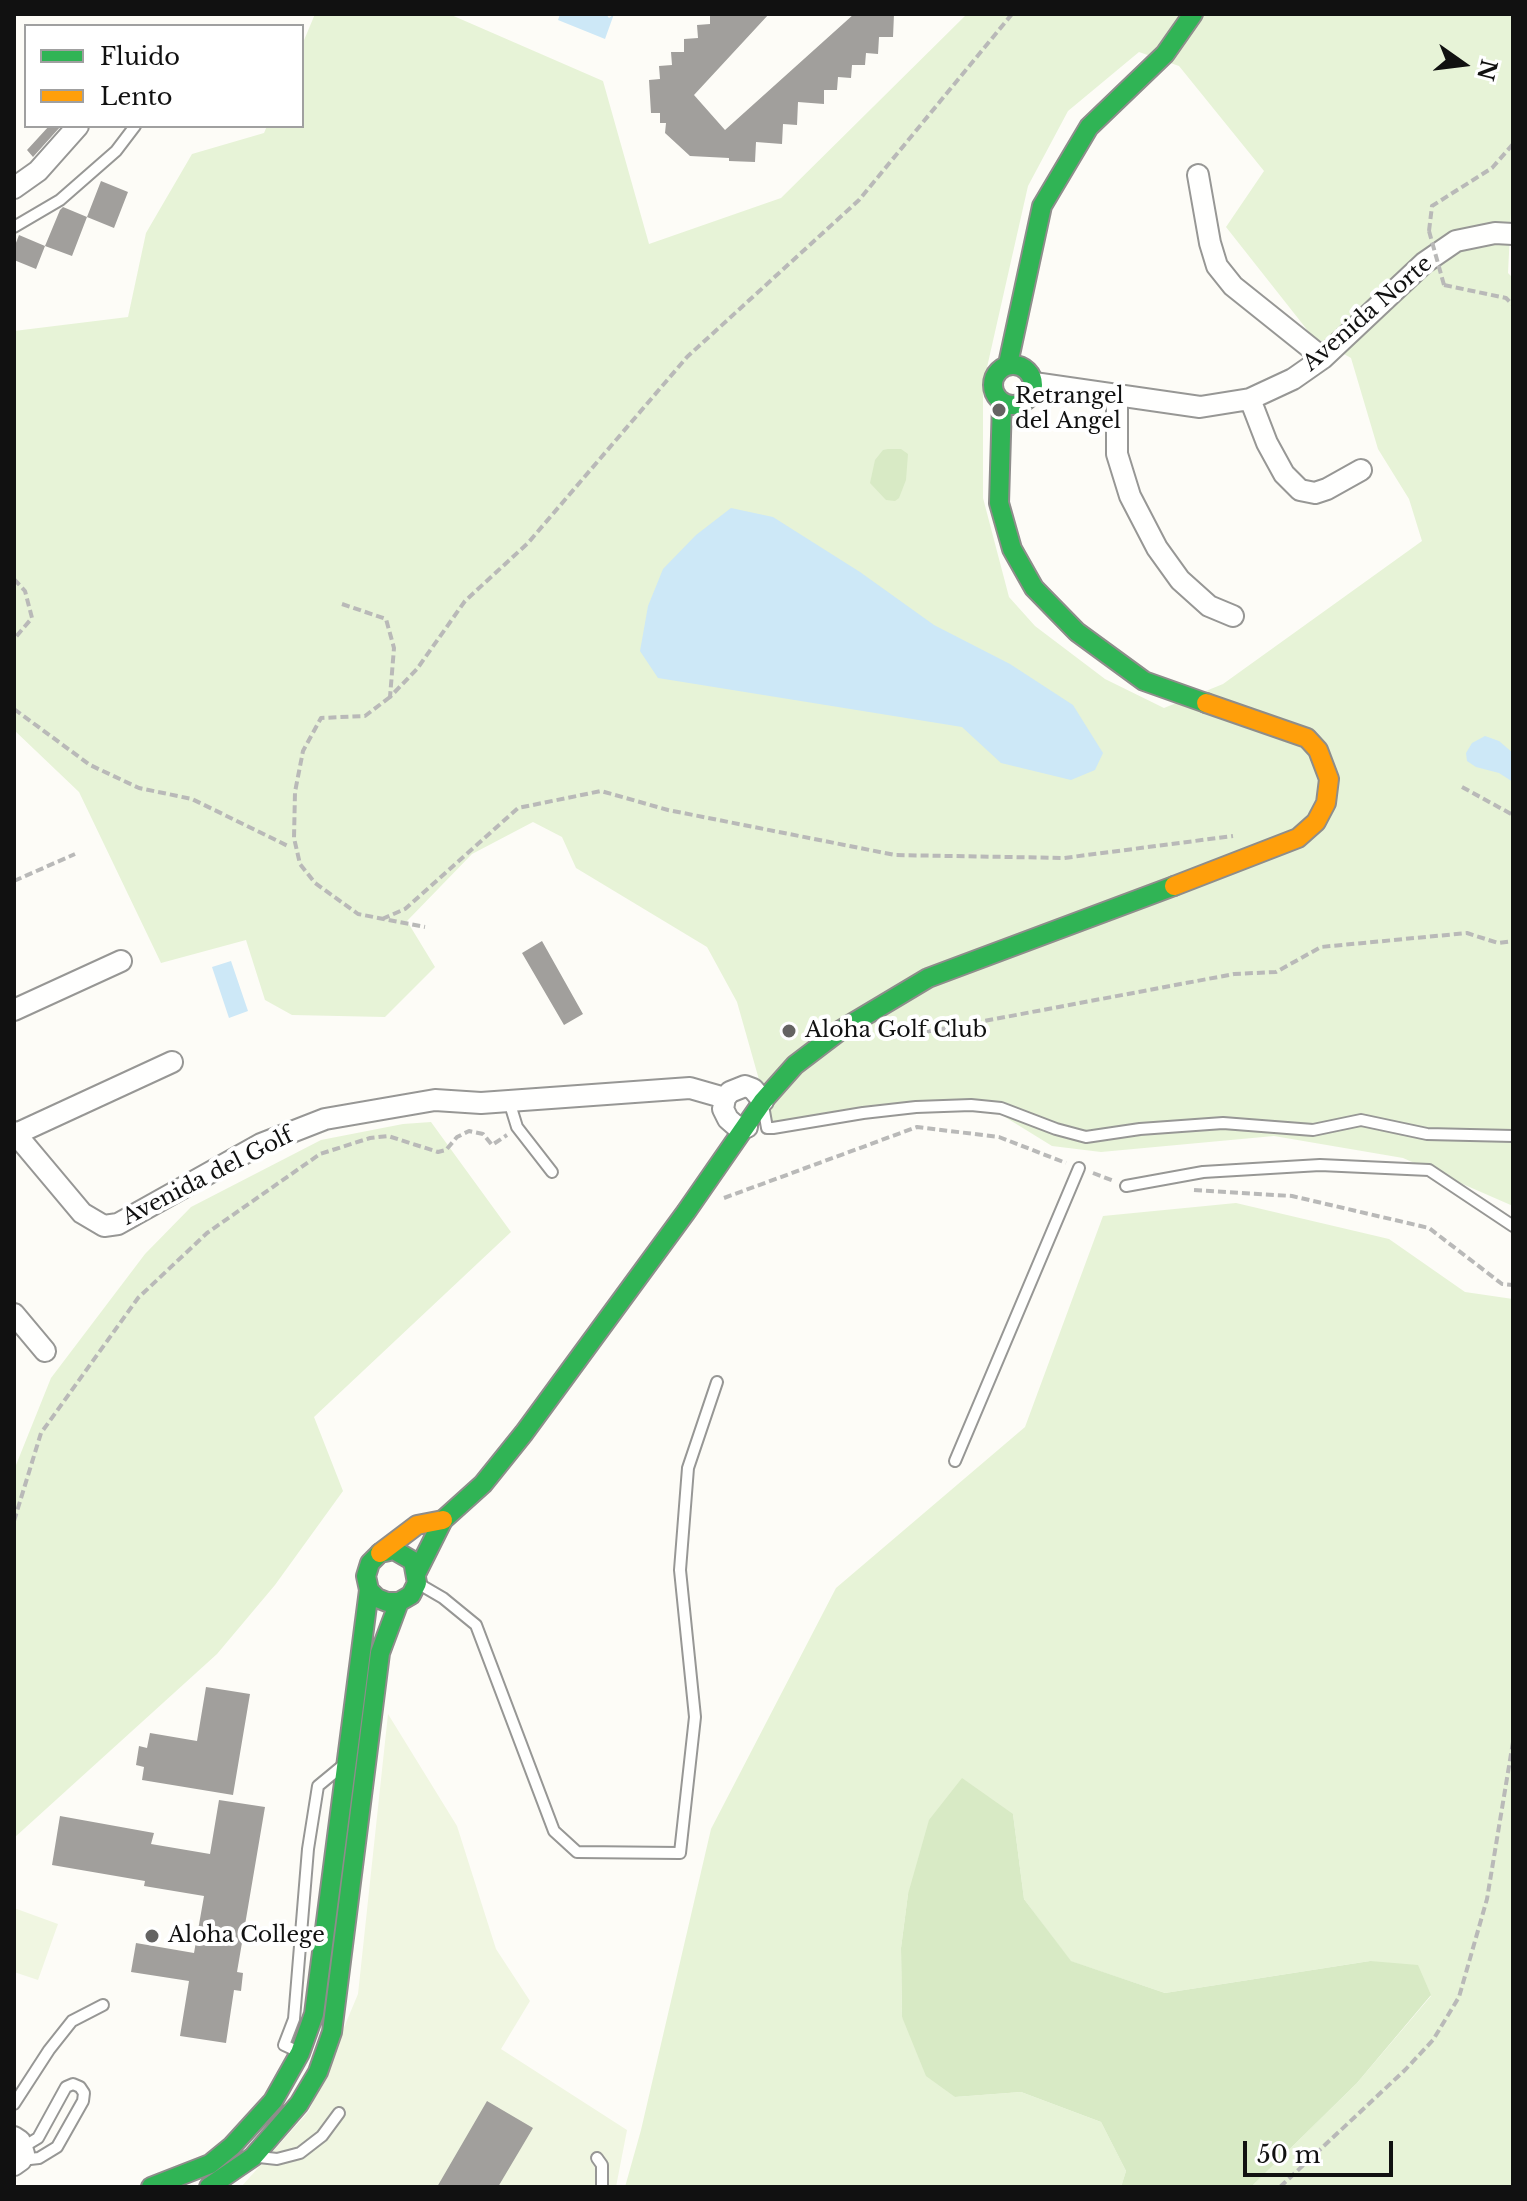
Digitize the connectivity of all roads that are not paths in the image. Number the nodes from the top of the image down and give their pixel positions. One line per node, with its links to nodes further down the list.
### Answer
1 (1193, 14): 9 (street)
2 (76, 128): 5 (street)
3 (133, 128): 6 (lane)
4 (1198, 175): 8 (street)
5 (14, 188)
6 (14, 227)
7 (1513, 234): 8 (street, Avenida Norte)
8 (1323, 358): 12 (street, Avenida Norte)
9 (1008, 364): 10 (street); 13 (street)
10 (1034, 383): 11 (street, Avenida Norte); 13 (street)
11 (1117, 395): 12 (street, Avenida Norte); 15 (street)
12 (1250, 399): 14 (street)
13 (1002, 402): 21 (street)
14 (1361, 470)
15 (1233, 616)
16 (121, 961): 17 (street)
17 (14, 1010)
18 (172, 1062): 23 (street)
19 (725, 1098): 20 (street, Avenida del Golf); 21 (street); 22 (street)
20 (509, 1101): 23 (street, Avenida del Golf); 26 (lane)
21 (763, 1101): 22 (street); 24 (lane)
22 (747, 1127): 33 (street)
23 (15, 1133)
24 (1513, 1136)
25 (1079, 1168): 32 (lane)
26 (552, 1172)
27 (1126, 1186): 28 (lane)
28 (1513, 1226)
29 (14, 1314): 30 (street)
30 (45, 1351)
31 (717, 1382): 35 (lane)
32 (955, 1461)
33 (443, 1520): 34 (street); 35 (street)
34 (380, 1553): 35 (street); 36 (street)
35 (417, 1577): 37 (street)
36 (369, 1590): 37 (street); 38 (street)
37 (399, 1602): 44 (street)
38 (346, 1763): 40 (street); 40 (lane)
39 (103, 2005): 41 (lane)
40 (300, 2053): 46 (street)
41 (14, 2104)
42 (339, 2113): 44 (lane)
43 (18, 2152): 43 (lane)
44 (253, 2157): 47 (street)
45 (597, 2158): 48 (lane)
46 (151, 2187)
47 (209, 2187)
48 (602, 2187)

